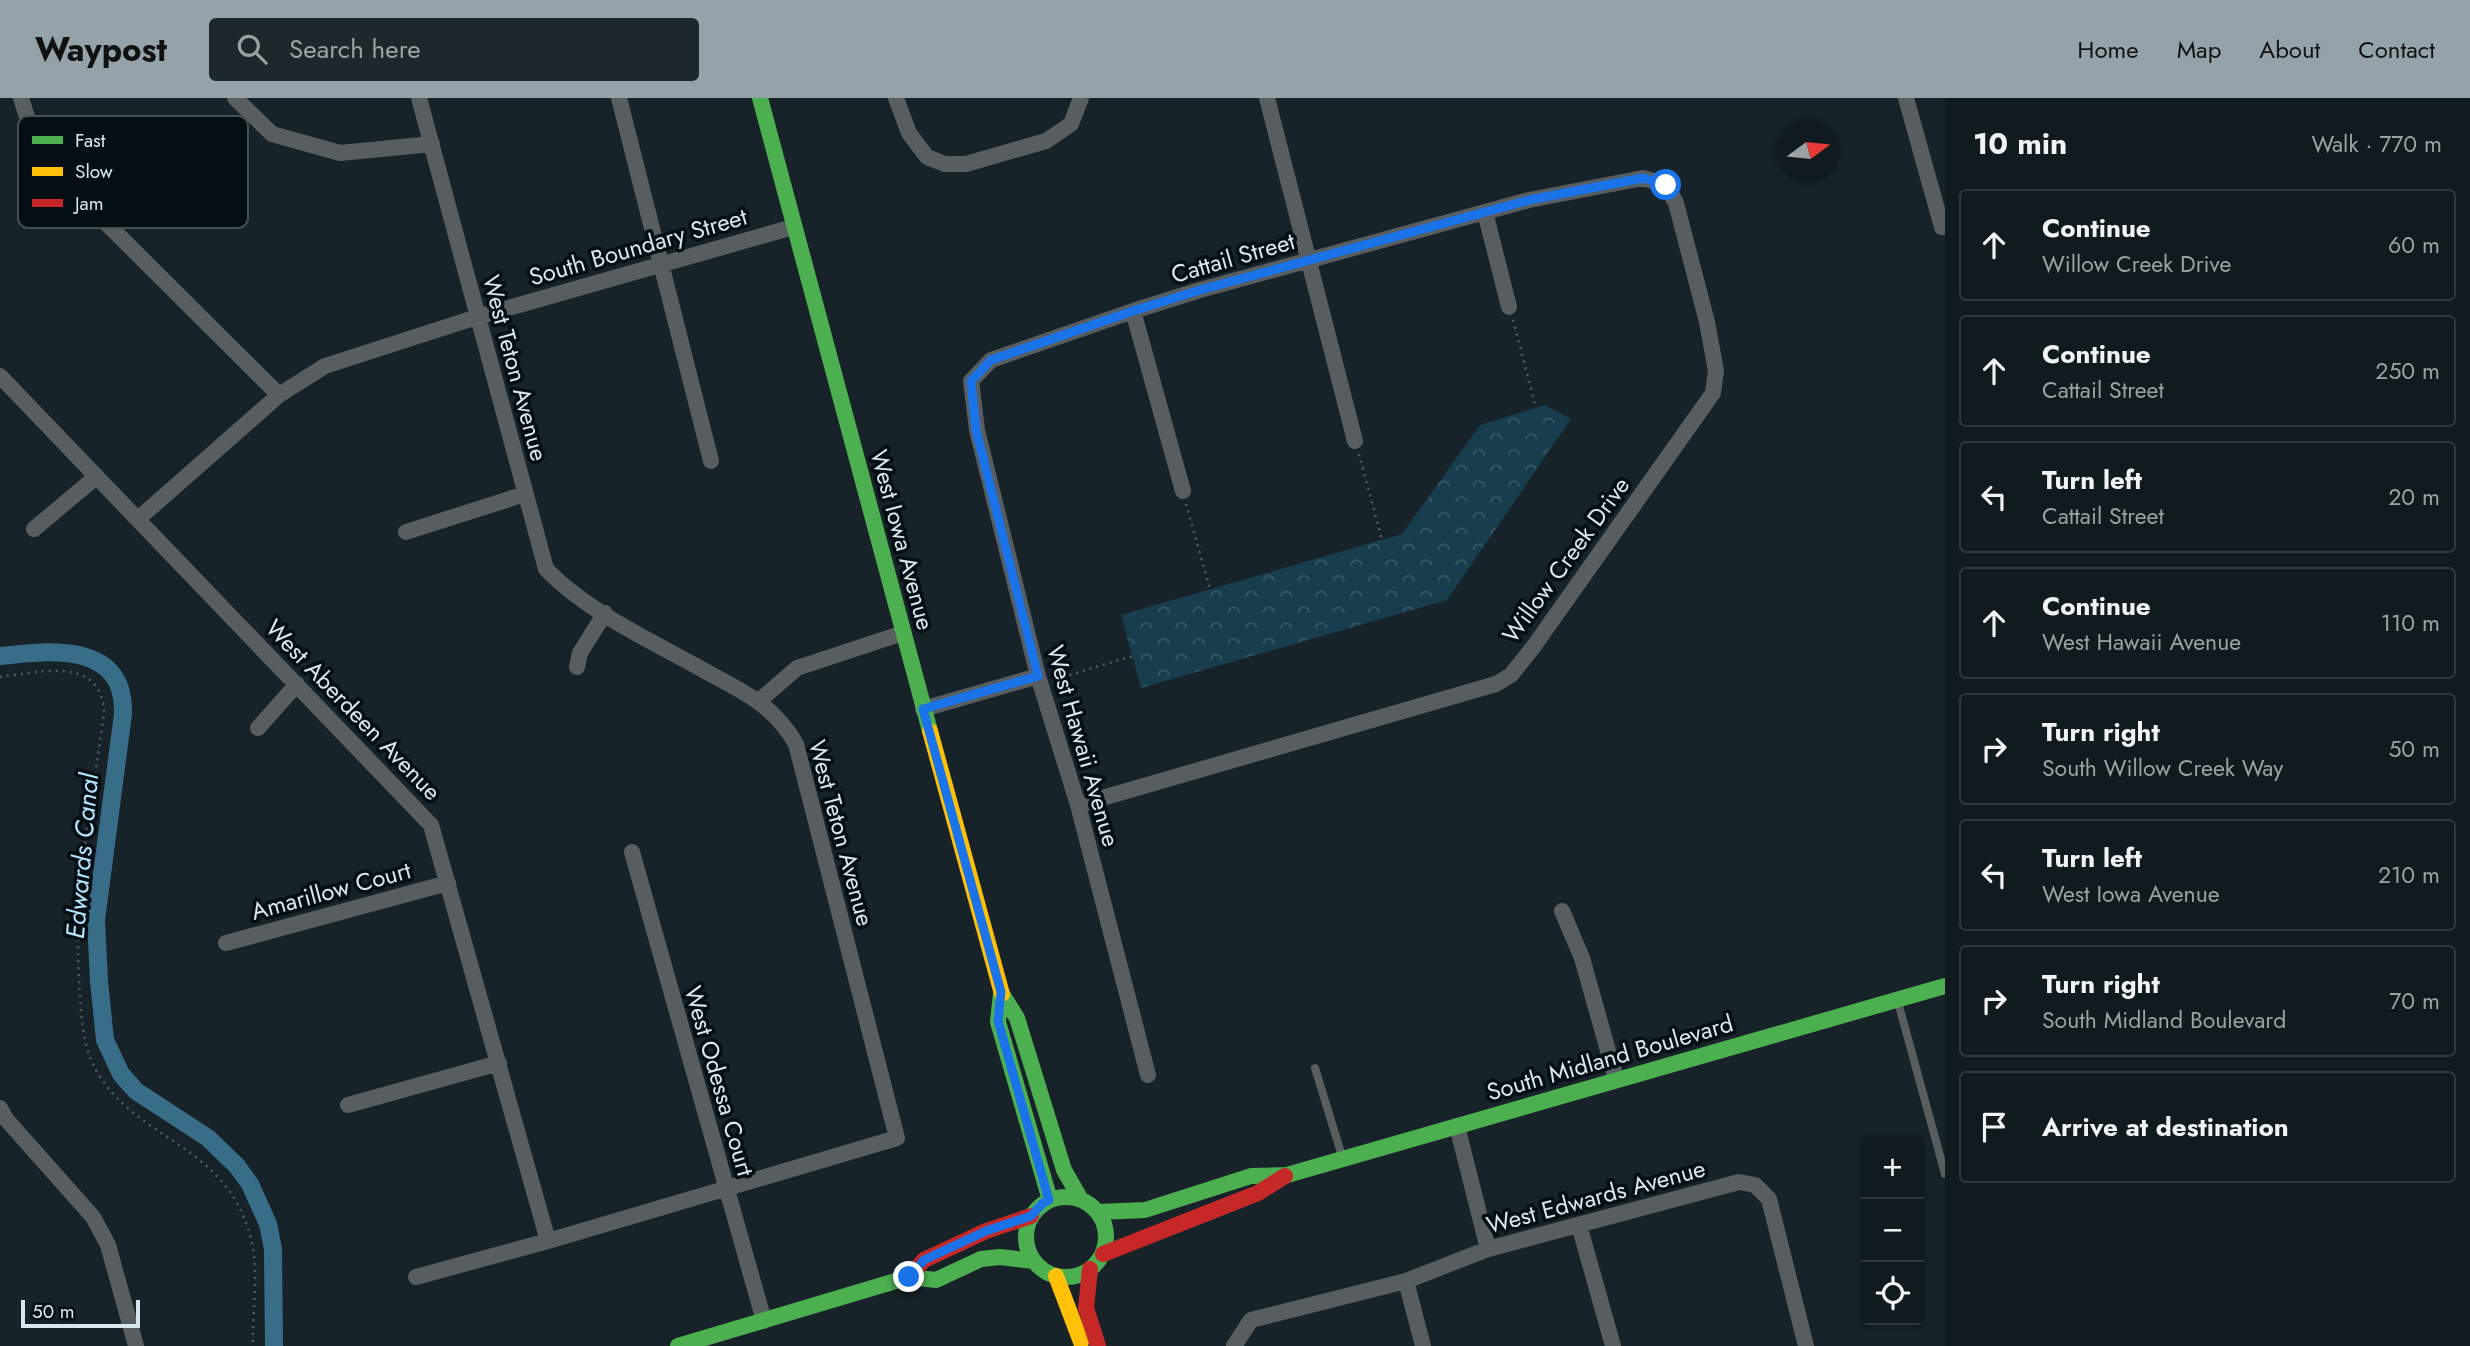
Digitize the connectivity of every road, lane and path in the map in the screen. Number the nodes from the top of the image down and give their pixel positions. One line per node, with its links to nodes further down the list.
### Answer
1 (21, 98): 10 (street)
2 (235, 98): 11 (street)
3 (419, 98): 11 (street, West Teton Avenue)
4 (619, 98): 18 (street)
5 (760, 98): 14 (main road, West Iowa Avenue)
6 (896, 98): 7 (street)
7 (1081, 98)
8 (1267, 98): 17 (street)
9 (1906, 98): 15 (street)
10 (27, 116)
11 (432, 144): 21 (street, West Teton Avenue)
12 (1529, 200): 13 (street, Cattail Street); 46 (street, Willow Creek Drive)
13 (1485, 212): 17 (street, Cattail Street); 19 (street)
14 (793, 227): 18 (street, South Boundary Street); 37 (main road, West Iowa Avenue)
15 (1945, 227)
16 (111, 228): 23 (street)
17 (1310, 260): 20 (street, Cattail Street); 26 (street)
18 (660, 265): 21 (street, South Boundary Street); 27 (street)
19 (1509, 307): 24 (path)
20 (1133, 311): 25 (street, Cattail Street); 29 (street)
21 (477, 317): 23 (street, South Boundary Street); 30 (street, West Teton Avenue)
22 (0, 376): 28 (street, West Aberdeen Avenue)
23 (279, 395): 31 (street, South Boundary Street)
24 (1536, 408)
25 (976, 430): 41 (street, West Hawaii Avenue)
26 (1355, 441): 34 (path)
27 (711, 461)
28 (96, 477): 31 (street, West Aberdeen Avenue); 32 (street)
29 (1183, 491): 35 (path)
30 (525, 494): 33 (street); 36 (street, West Teton Avenue)
31 (138, 519): 42 (street, West Aberdeen Avenue)
32 (34, 529)
33 (405, 532)
34 (1382, 540)
35 (1210, 589)
36 (605, 613): 39 (street); 43 (street, West Teton Avenue)
37 (903, 633): 43 (street); 44 (main road, West Iowa Avenue)
38 (1133, 656): 41 (path)
39 (577, 667)
40 (0, 677): 81 (path)
41 (1039, 680): 44 (street); 46 (street, West Hawaii Avenue)
42 (297, 684): 45 (street); 48 (street, West Aberdeen Avenue)
43 (759, 701): 64 (street, West Teton Avenue)
44 (923, 709): 52 (main road, West Iowa Avenue)
45 (258, 728)
46 (1078, 805): 56 (street, West Hawaii Avenue)
47 (632, 852): 64 (street, West Odessa Court)
48 (448, 883): 50 (street, Amarillow Court); 54 (street, West Aberdeen Avenue)
49 (1562, 911): 57 (street)
50 (226, 943)
51 (1945, 986): 53 (main road, South Midland Boulevard)
52 (1001, 992): 65 (main road, West Iowa Avenue); 66 (main road, West Iowa Avenue)
53 (1897, 999): 57 (main road, South Midland Boulevard); 62 (lane)
54 (499, 1063): 58 (street); 70 (street, West Aberdeen Avenue)
55 (1315, 1068): 61 (lane)
56 (1148, 1075)
57 (1616, 1079): 60 (main road, South Midland Boulevard)
58 (348, 1105)
59 (0, 1108): 80 (street)
60 (1457, 1126): 61 (main road, South Midland Boulevard); 71 (street)
61 (1343, 1159): 63 (main road, South Midland Boulevard)
62 (1945, 1174)
63 (1287, 1175): 67 (main road, South Midland Boulevard); 72 (main road, South Midland Boulevard)
64 (726, 1190): 70 (street, West Teton Avenue); 79 (street, West Odessa Court)
65 (1080, 1198): 66 (main road); 67 (main road)
66 (1049, 1200): 68 (main road)
67 (1098, 1212): 72 (main road)
68 (1031, 1216): 73 (main road); 77 (main road)
69 (1579, 1225): 71 (street, West Edwards Avenue); 87 (street); 88 (street, West Edwards Avenue)
70 (548, 1241): 76 (street, West Teton Avenue)
71 (1488, 1249): 78 (street, West Edwards Avenue)
72 (1103, 1254): 74 (main road)
73 (1033, 1261): 75 (main road); 77 (main road)
74 (1090, 1269): 75 (main road); 84 (main road)
75 (1056, 1276): 83 (main road)
76 (415, 1277)
77 (909, 1277): 79 (main road)
78 (1406, 1282): 85 (street, West Edwards Avenue); 86 (street)
79 (764, 1321): 82 (main road)
80 (136, 1346)
81 (253, 1346)
82 (678, 1346)
83 (1083, 1346)
84 (1098, 1346)
85 (1234, 1346)
86 (1423, 1346)
87 (1613, 1346)
88 (1806, 1346)

